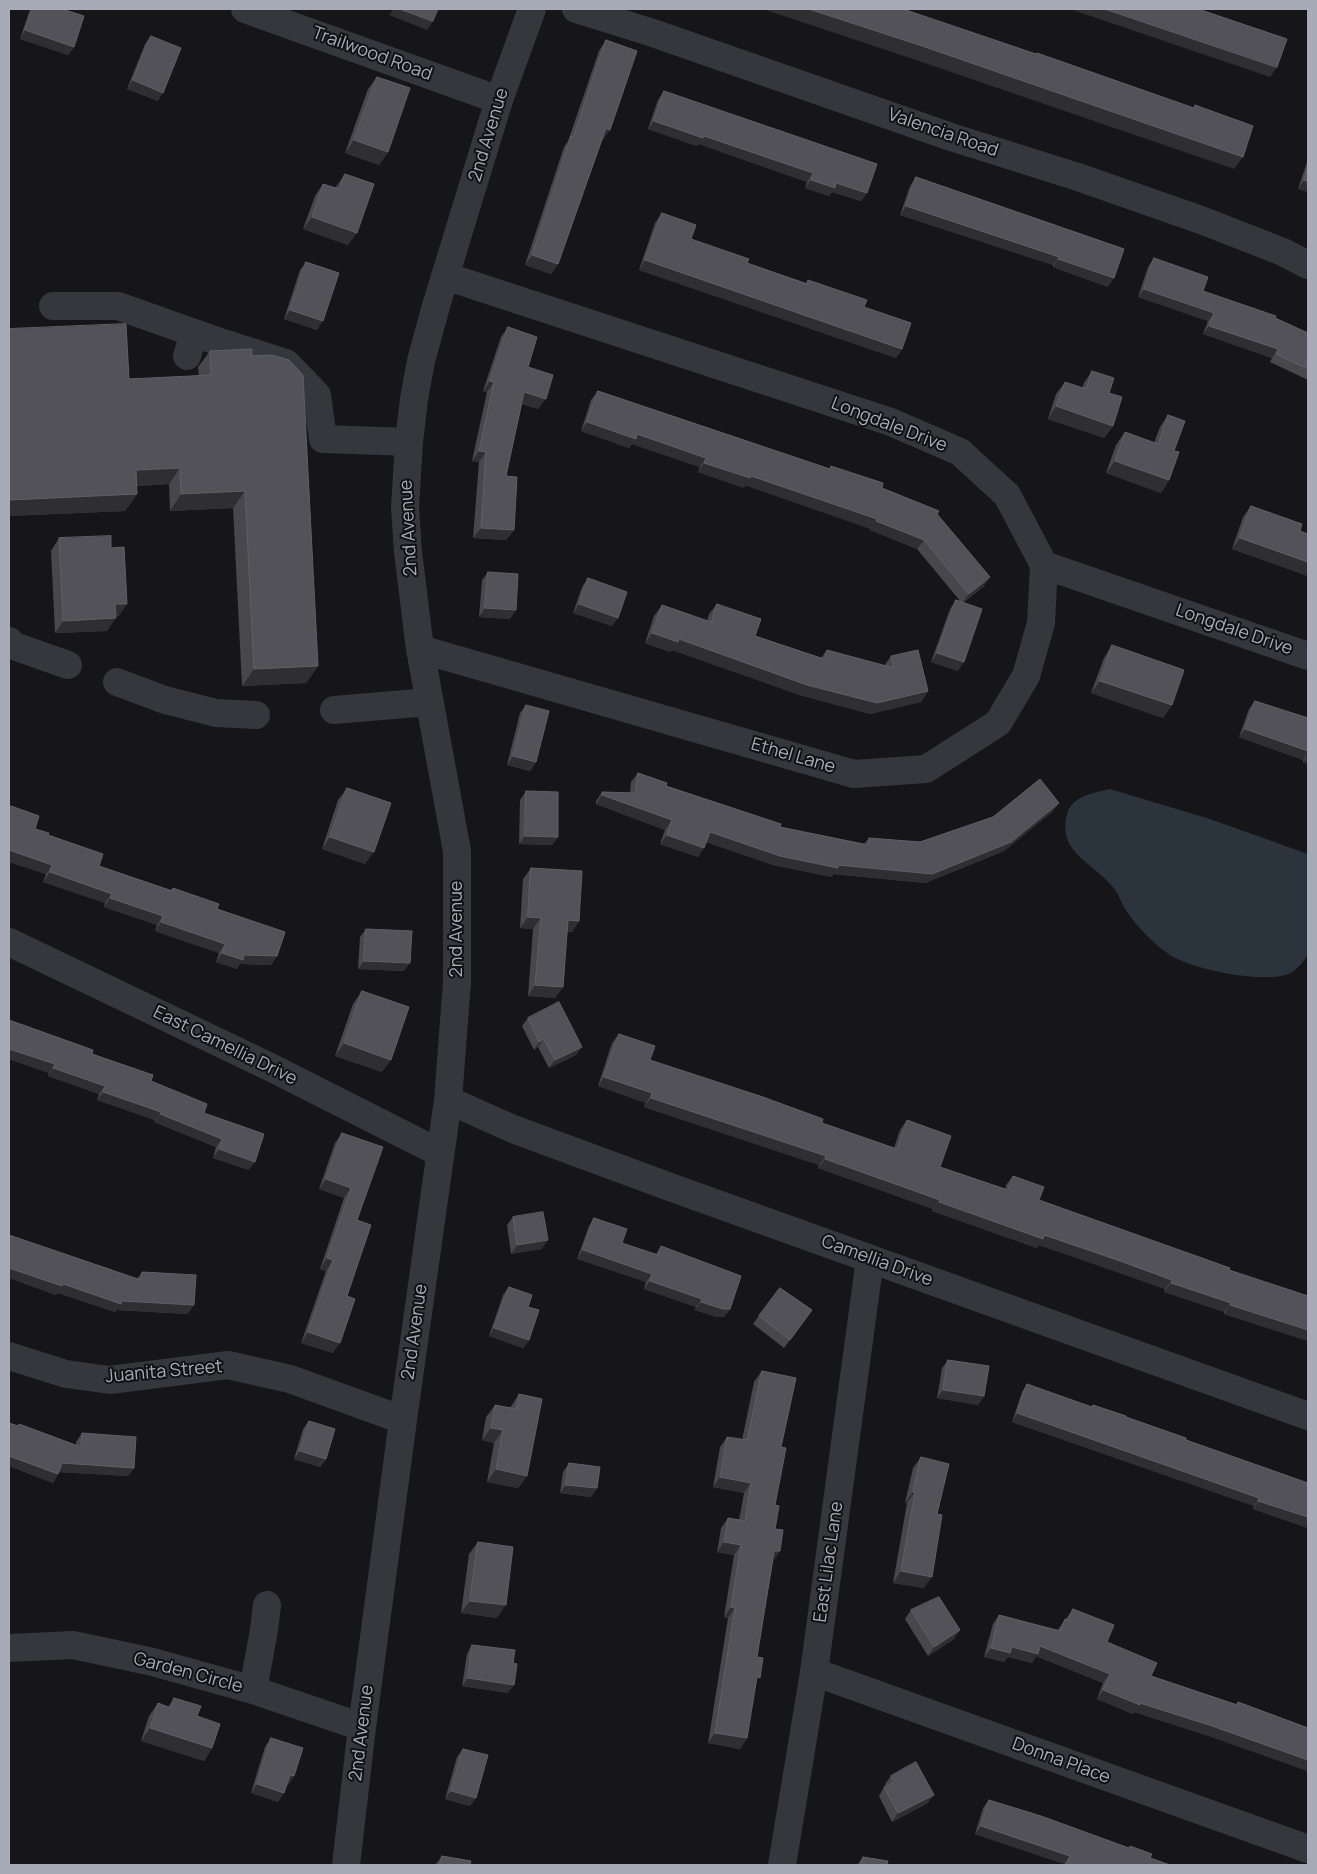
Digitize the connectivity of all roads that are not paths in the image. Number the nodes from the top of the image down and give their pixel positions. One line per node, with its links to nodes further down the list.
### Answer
1 (245, 9): 4 (street, Trailwood Road)
2 (532, 9): 4 (street, 2nd Avenue)
3 (576, 9): 5 (street, Valencia Road)
4 (499, 100): 6 (street, 2nd Avenue)
5 (1308, 265)
6 (445, 276): 8 (street, 2nd Avenue); 9 (street, Longdale Drive)
7 (53, 306): 8 (street)
8 (409, 442): 11 (street, 2nd Avenue)
9 (1044, 565): 11 (street, Ethel Lane); 12 (street, Longdale Drive)
10 (9, 641): 13 (street)
11 (420, 650): 15 (street, 2nd Avenue)
12 (1308, 656)
13 (68, 665)
14 (117, 682): 17 (street)
15 (429, 702): 16 (street); 19 (street, 2nd Avenue)
16 (334, 710)
17 (256, 714)
18 (9, 942): 20 (street, East Camellia Drive)
19 (448, 1100): 20 (street, 2nd Avenue); 21 (street, Camellia Drive)
20 (440, 1153): 24 (street, 2nd Avenue)
21 (870, 1259): 23 (street, Camellia Drive); 27 (street, East Lilac Lane)
22 (9, 1356): 24 (street, Juanita Street)
23 (1308, 1416)
24 (403, 1420): 29 (street, 2nd Avenue)
25 (267, 1605): 28 (street)
26 (9, 1648): 28 (street, Garden Circle)
27 (814, 1672): 30 (street, Donna Place); 32 (street, East Lilac Lane)
28 (253, 1690): 29 (street, Garden Circle)
29 (362, 1728): 31 (street, 2nd Avenue)
30 (1308, 1849)
31 (346, 1865)
32 (782, 1865)

